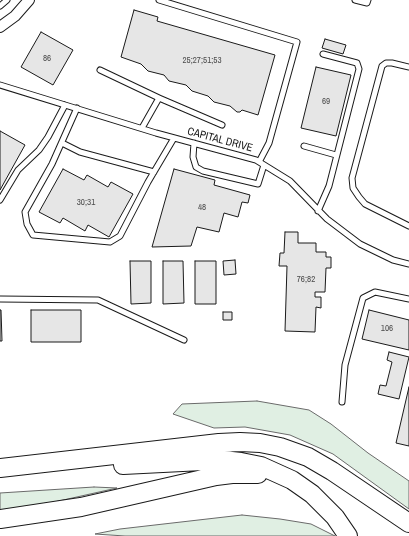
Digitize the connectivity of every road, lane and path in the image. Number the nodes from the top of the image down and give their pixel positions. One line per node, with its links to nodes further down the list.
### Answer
1 (7, 0): 6 (lane)
2 (29, 0): 7 (street)
3 (159, 0): 22 (lane)
4 (355, 0): 5 (lane)
5 (368, 0)
6 (0, 6)
7 (0, 27)
8 (323, 54): 21 (lane)
9 (409, 67): 26 (lane)
10 (100, 70): 12 (lane)
11 (0, 84): 13 (lane, CAPITAL DRIVE)
12 (159, 98): 15 (lane); 16 (lane)
13 (65, 105): 14 (lane, CAPITAL DRIVE); 24 (lane)
14 (77, 108): 16 (lane, CAPITAL DRIVE); 19 (lane)
15 (222, 125)
16 (142, 128): 17 (lane, CAPITAL DRIVE)
17 (174, 138): 18 (lane, CAPITAL DRIVE); 23 (lane)
18 (194, 143): 22 (lane, CAPITAL DRIVE); 22 (lane)
19 (62, 144): 23 (lane); 23 (lane)
20 (304, 146): 21 (lane)
21 (336, 155): 25 (lane)
22 (261, 163): 25 (lane, CAPITAL DRIVE)
23 (154, 172)
24 (0, 200)
25 (318, 211): 27 (lane, CAPITAL DRIVE)
26 (409, 226)
27 (409, 264)
28 (409, 299): 31 (lane)
29 (0, 300): 30 (lane)
30 (184, 340)
31 (342, 402)
32 (0, 468): 36 (highway)
33 (0, 473): 34 (highway)
34 (336, 517): 35 (highway); 37 (highway)
35 (0, 519)
36 (409, 523)
37 (348, 536)

